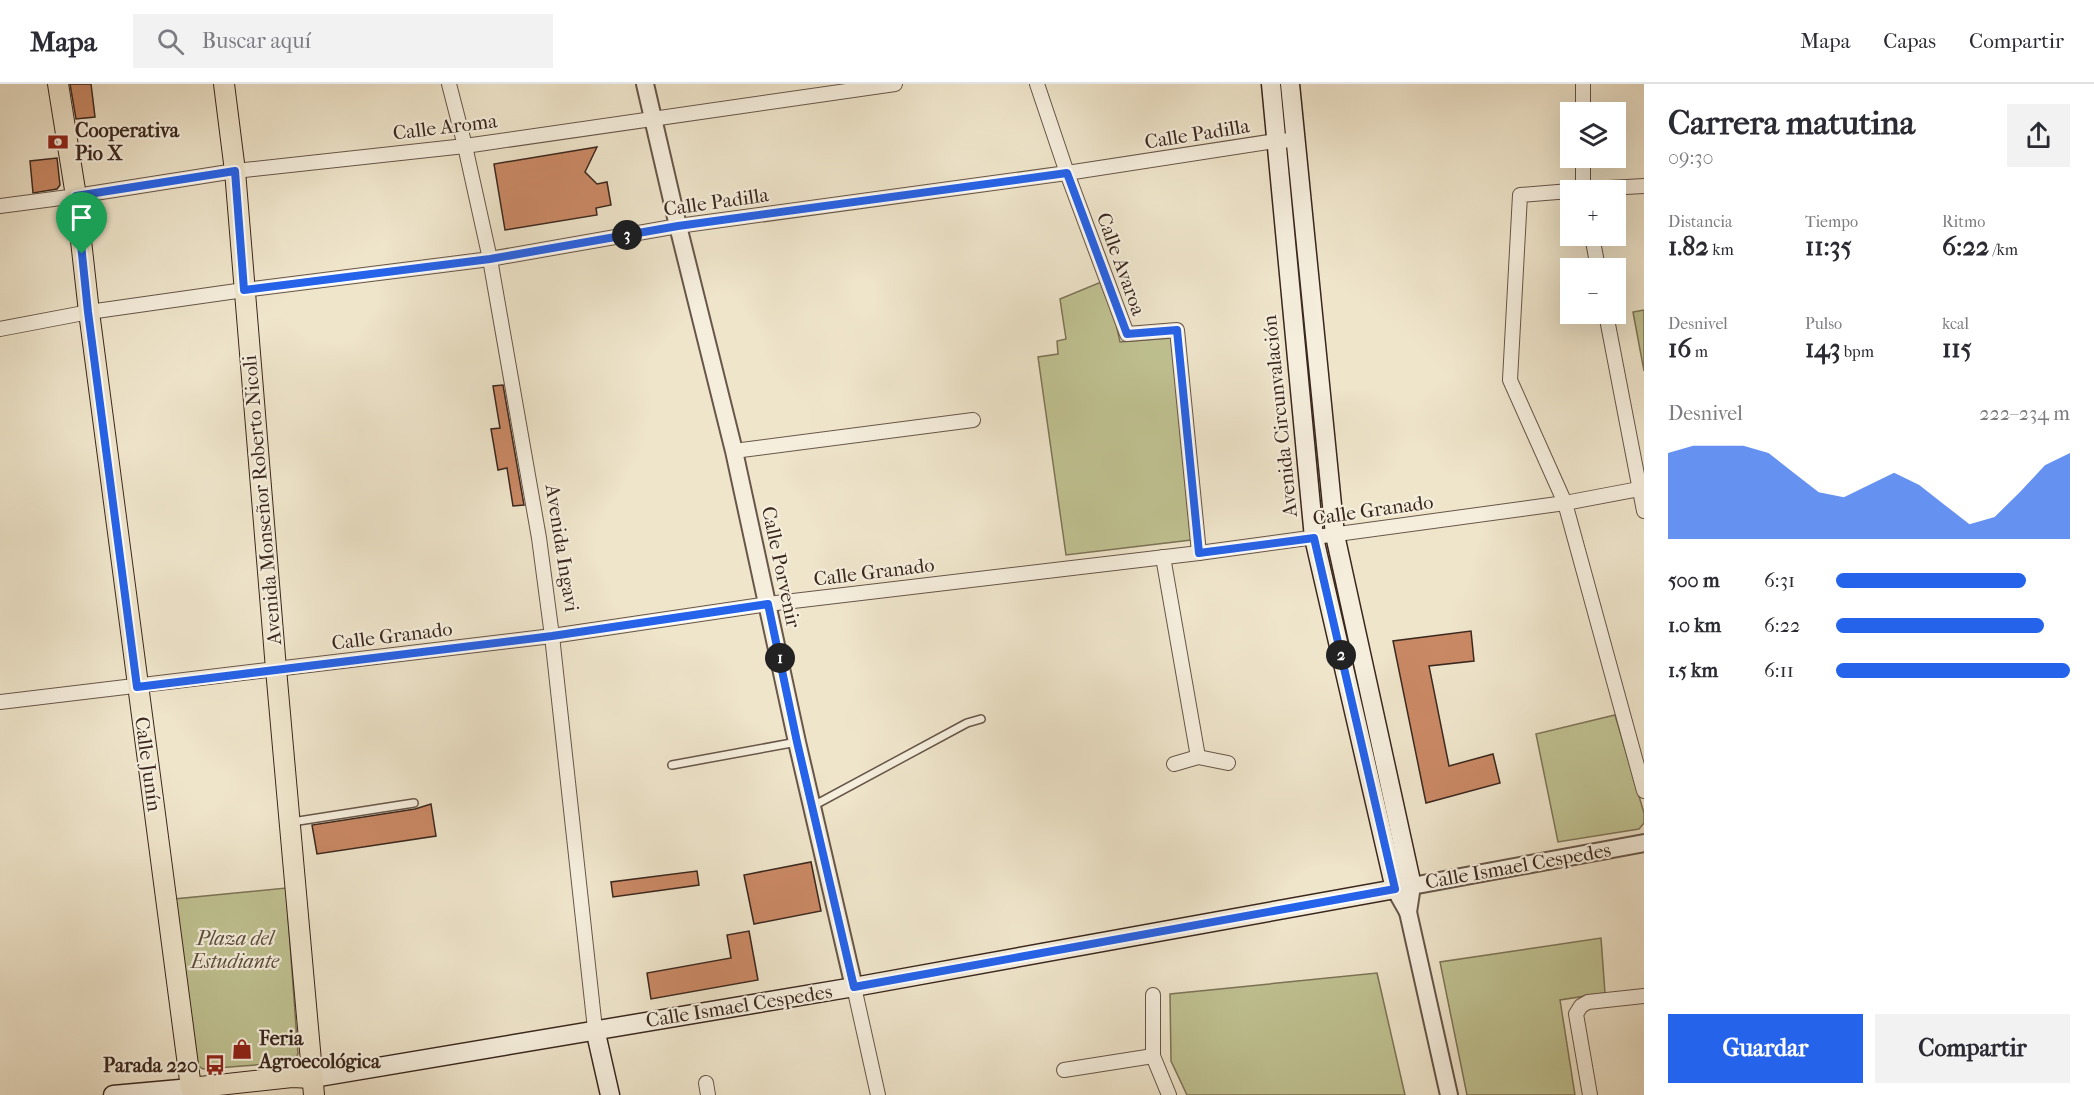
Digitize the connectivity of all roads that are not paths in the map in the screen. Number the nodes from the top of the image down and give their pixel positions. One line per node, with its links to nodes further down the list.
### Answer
1 (58, 84): 20 (main road, Calle Junín)
2 (224, 84): 15 (main road, Avenida Monseñor Roberto Nicoli)
3 (449, 84): 14 (street, Avenida Ingavi)
4 (645, 84): 11 (street, Calle Porvenir)
5 (895, 84): 11 (street, Calle Aroma)
6 (1036, 84): 16 (street, Calle Avaroa)
7 (1271, 84): 13 (main road, Avenida Circunvalación)
8 (1290, 84): 12 (main road, Avenida Circunvalación)
9 (1583, 84): 10 (street)
10 (1583, 102)
11 (652, 118): 14 (street, Calle Aroma); 22 (street, Calle Porvenir)
12 (1296, 140): 13 (street, Calle Padilla); 33 (main road, Avenida Circunvalación)
13 (1275, 141): 16 (street, Calle Padilla); 34 (main road, Avenida Circunvalación)
14 (465, 146): 15 (street, Calle Aroma); 23 (street, Avenida Ingavi)
15 (235, 171): 20 (street, Calle Aroma); 24 (main road, Avenida Monseñor Roberto Nicoli)
16 (1067, 173): 22 (street, Calle Padilla); 35 (street, Calle Avaroa)
17 (1644, 186): 18 (street)
18 (1626, 187)
19 (1560, 191): 31 (street)
20 (76, 196): 21 (street, Calle Aroma); 25 (main road, Calle Junín)
21 (0, 206)
22 (678, 226): 23 (street, Calle Padilla); 29 (street, Calle Porvenir)
23 (490, 259): 24 (street, Calle Padilla); 38 (street, Avenida Ingavi)
24 (244, 290): 25 (street, Calle Padilla); 39 (main road, Avenida Monseñor Roberto Nicoli)
25 (88, 312): 27 (street, Calle Padilla); 40 (main road, Calle Junín)
26 (1608, 324): 30 (street)
27 (0, 329)
28 (973, 420): 29 (street)
29 (734, 451): 37 (street, Calle Porvenir)
30 (1641, 488): 31 (street, Calle Granado); 32 (street)
31 (1565, 503): 33 (street, Calle Granado); 48 (street)
32 (1644, 511)
33 (1335, 535): 34 (street, Calle Granado); 53 (main road, Avenida Circunvalación)
34 (1314, 538): 35 (street, Calle Granado); 53 (main road, Avenida Circunvalación)
35 (1199, 553): 36 (street, Calle Granado)
36 (1163, 557): 37 (street, Calle Granado); 44 (street)
37 (768, 604): 38 (street, Calle Granado); 43 (street, Calle Porvenir)
38 (552, 636): 39 (street, Calle Granado); 57 (street, Avenida Ingavi)
39 (276, 669): 40 (street, Calle Granado); 51 (main road, Avenida Monseñor Roberto Nicoli)
40 (137, 687): 41 (street, Calle Granado); 61 (main road, Calle Junín)
41 (0, 702)
42 (981, 719): 50 (lane)
43 (797, 742): 47 (lane); 50 (street, Calle Porvenir)
44 (1198, 757): 45 (street); 46 (street)
45 (1228, 763)
46 (1174, 764)
47 (672, 765)
48 (1644, 791)
49 (414, 803): 51 (lane)
50 (812, 806): 54 (street, Calle Porvenir)
51 (289, 822): 60 (main road, Avenida Monseñor Roberto Nicoli)
52 (1644, 843): 53 (street, Calle Ismael Cespedes)
53 (1404, 887): 54 (main road, Calle Ismael Cespedes); 66 (street, Avenida Circunvalación)
54 (854, 987): 57 (main road, Calle Ismael Cespedes); 64 (street, Calle Porvenir)
55 (1153, 995): 58 (street)
56 (1644, 996): 67 (street)
57 (595, 1029): 60 (main road, Calle Ismael Cespedes); 63 (main road, Avenida Ingavi)
58 (1153, 1056): 59 (street); 65 (street)
59 (1064, 1070)
60 (314, 1086): 61 (main road, Calle Ismael Cespedes)
61 (191, 1088): 62 (main road, Calle Ismael Cespedes)
62 (113, 1095)
63 (610, 1095)
64 (878, 1095)
65 (1169, 1095)
66 (1449, 1095)
67 (1590, 1095)

